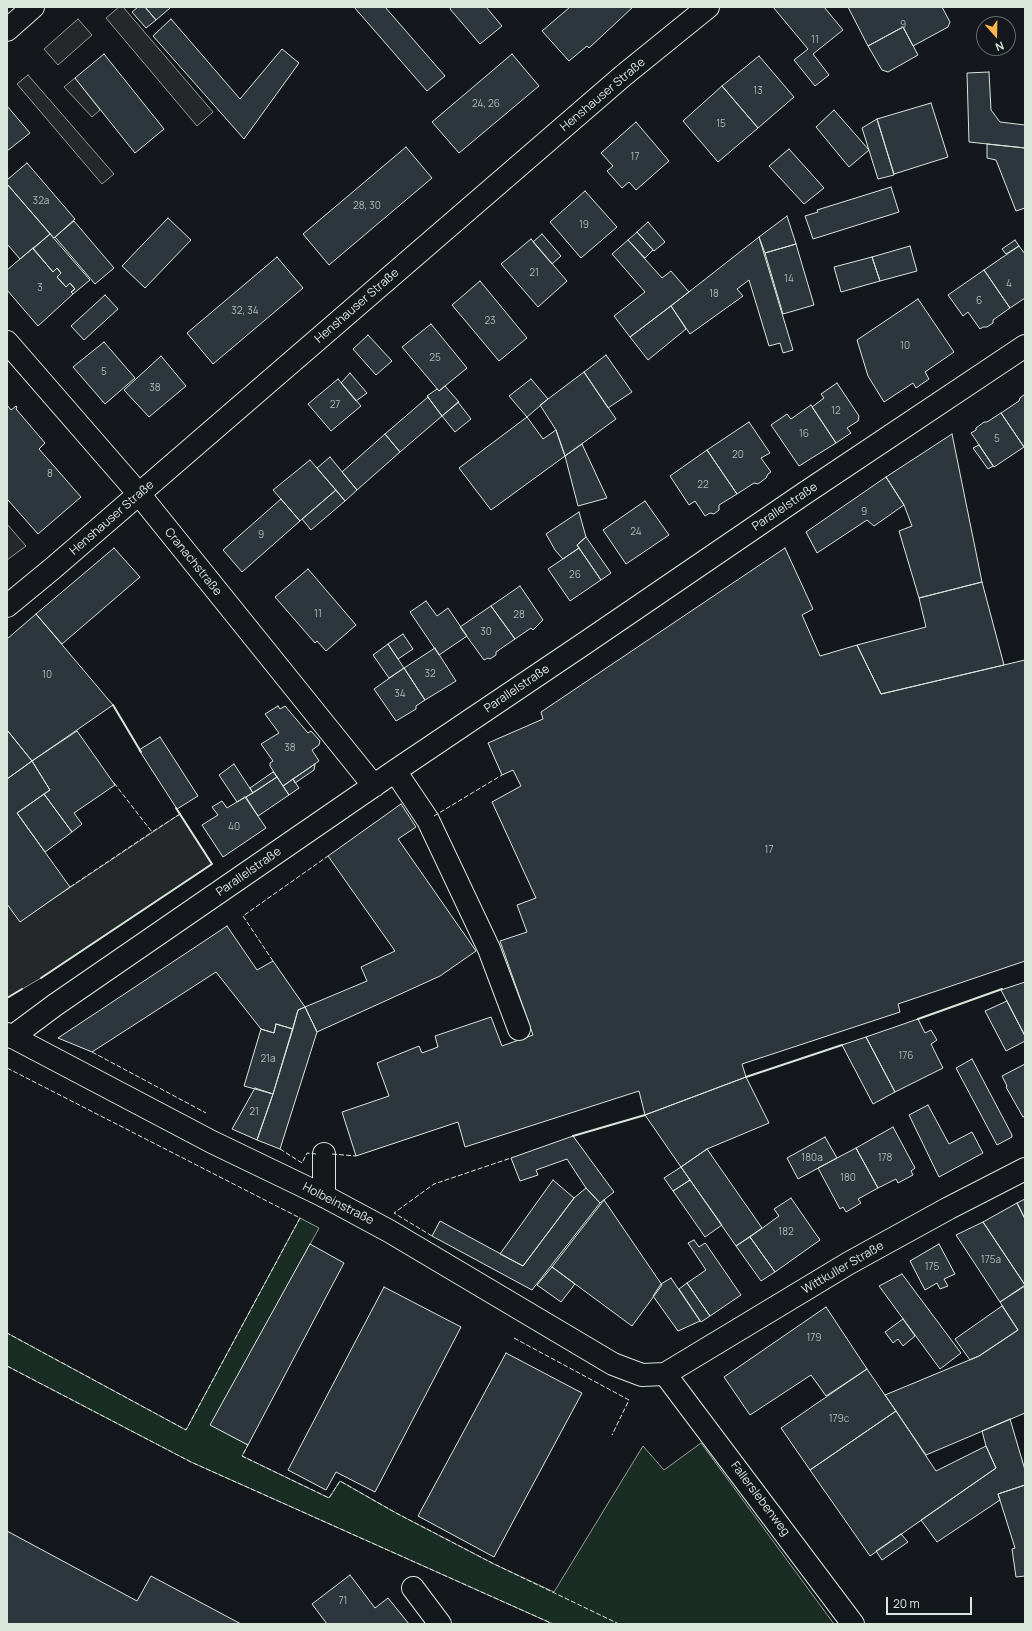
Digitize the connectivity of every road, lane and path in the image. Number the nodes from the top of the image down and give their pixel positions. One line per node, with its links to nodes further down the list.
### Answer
1 (33, 7): 3 (street)
2 (708, 7): 6 (street, Henshauser Straße)
3 (7, 30)
4 (7, 342): 6 (street, Cranachstraße)
5 (1025, 346): 8 (street, Parallelstraße)
6 (139, 494): 7 (street, Henshauser Straße); 9 (street, Cranachstraße)
7 (7, 606)
8 (395, 771): 9 (street, Parallelstraße); 10 (street)
9 (374, 786): 11 (street, Parallelstraße)
10 (519, 1029)
11 (9, 1035): 14 (street, Holbeinstraße)
12 (324, 1154): 14 (street)
13 (1025, 1169): 15 (street, Wittkuller Straße)
14 (324, 1196): 15 (street, Holbeinstraße)
15 (665, 1374): 18 (street, Fallerslebenweg)
16 (413, 1588): 17 (street)
17 (440, 1624)
18 (853, 1624)

